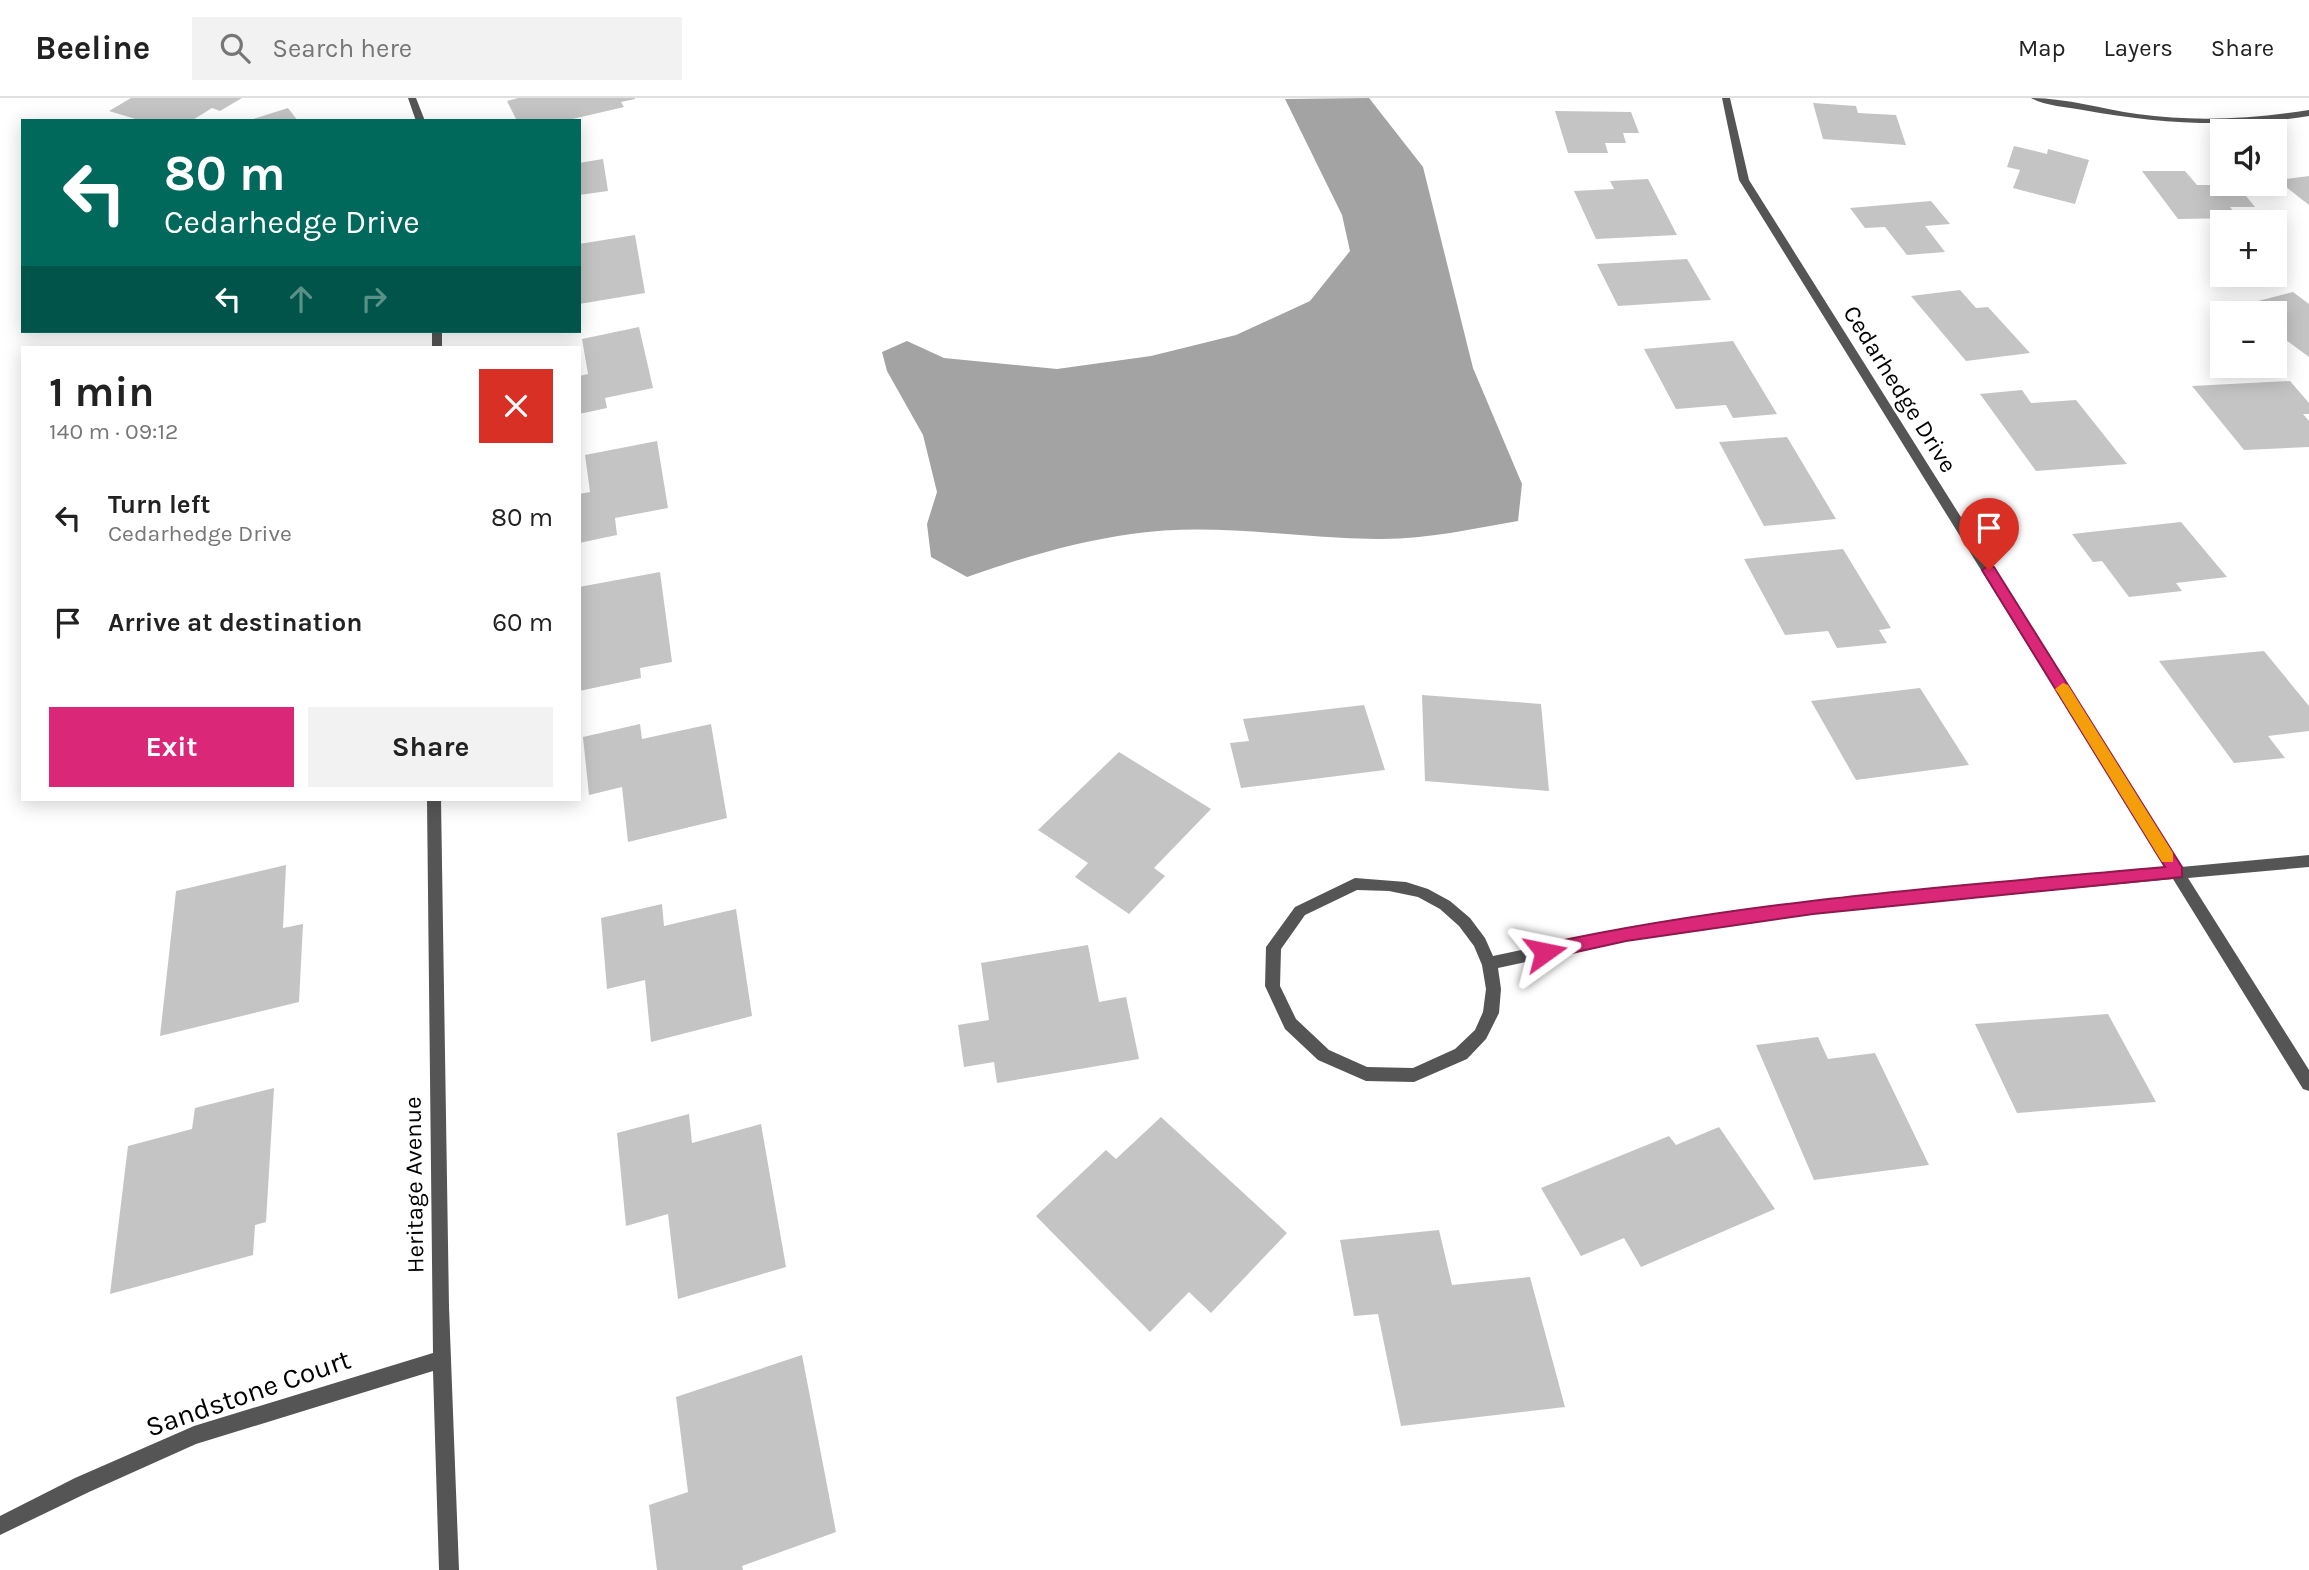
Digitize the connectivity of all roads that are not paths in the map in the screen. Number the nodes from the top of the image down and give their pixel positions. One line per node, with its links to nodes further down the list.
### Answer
1 (412, 98): 5 (street)
2 (1726, 98): 8 (street, Cedarhedge Drive)
3 (2035, 98): 4 (street)
4 (2309, 113)
5 (420, 119)
6 (434, 801): 11 (street, Heritage Avenue)
7 (2309, 861): 8 (street)
8 (2177, 872): 9 (street); 10 (street, Cedarhedge Drive)
9 (1491, 963): 9 (street)
10 (2309, 1084)
11 (443, 1359): 12 (street, Sandstone Court); 13 (street, Heritage Avenue)
12 (0, 1526)
13 (449, 1570)

